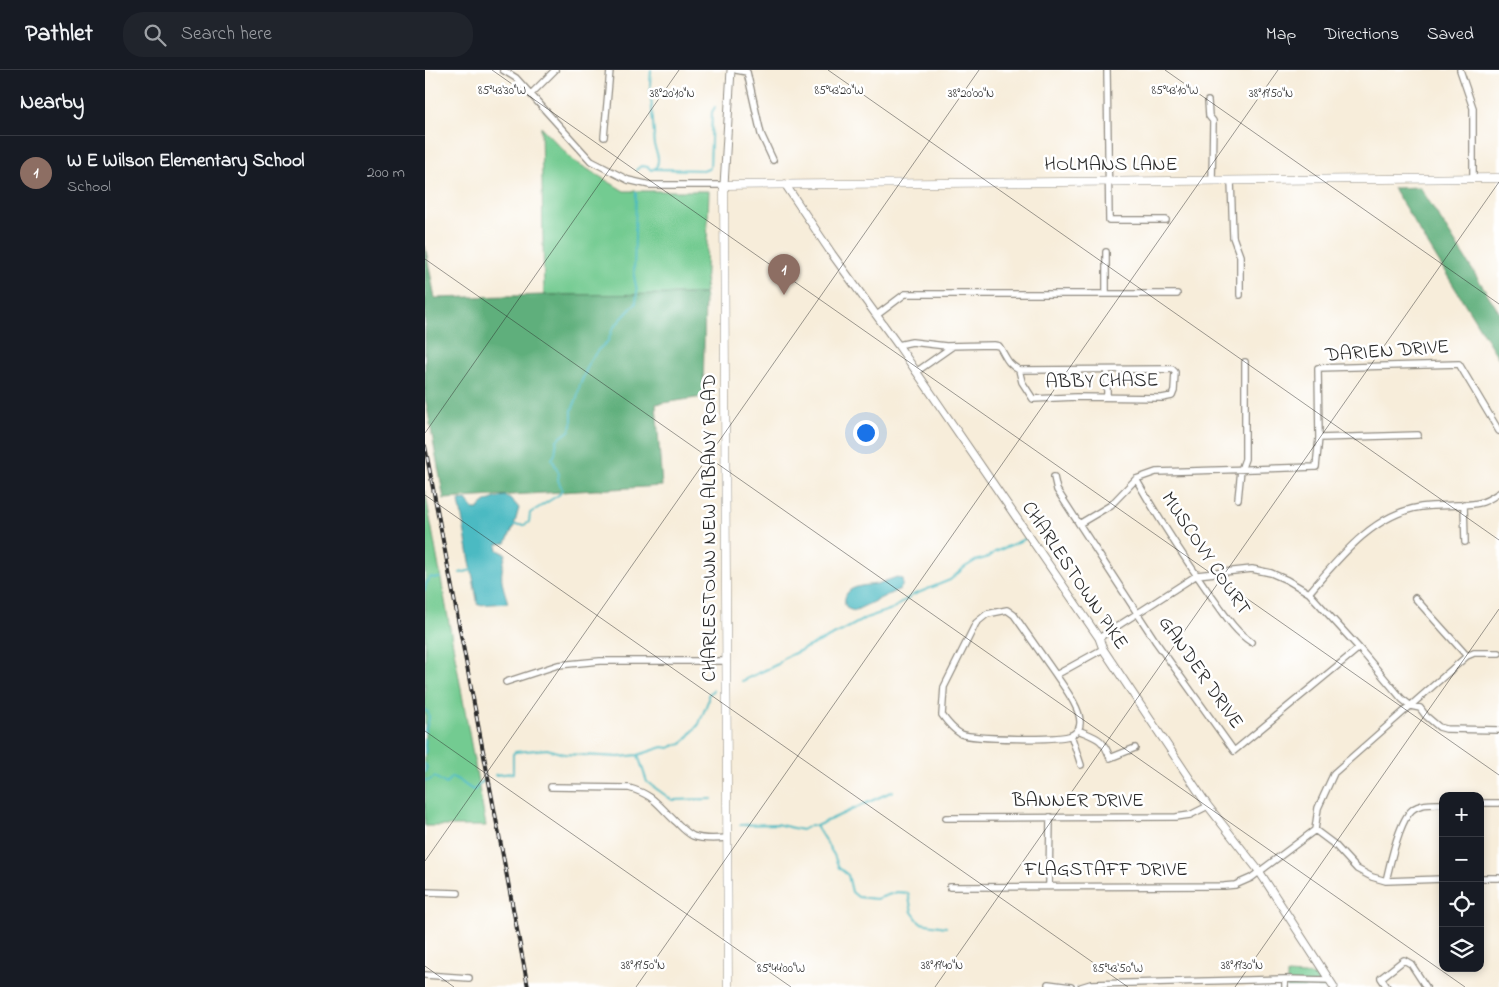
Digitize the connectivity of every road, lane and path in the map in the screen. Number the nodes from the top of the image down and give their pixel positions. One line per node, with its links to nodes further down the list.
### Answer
1 (503, 70): 8 (street)
2 (555, 70): 8 (street)
3 (610, 70): 10 (street)
4 (731, 70): 18 (street, CHARLESTOWN NEW ALBANY ROAD)
5 (736, 70): 11 (street)
6 (1107, 70): 14 (street)
7 (1460, 70): 12 (street)
8 (531, 94): 18 (street)
9 (1208, 101): 15 (street)
10 (604, 137)
11 (773, 160)
12 (1473, 178): 13 (main road, HOLMANS LANE); 16 (main road, HOLMANS LANE)
13 (1499, 178)
14 (1108, 181): 15 (main road, HOLMANS LANE); 17 (main road, HOLMANS LANE); 19 (street)
15 (1212, 181): 16 (main road, HOLMANS LANE)
16 (1231, 181): 23 (street)
17 (785, 184): 18 (main road, HOLMANS LANE); 24 (street, CHARLESTOWN PIKE)
18 (724, 185): 53 (main road, CHARLESTOWN NEW ALBANY ROAD)
19 (1166, 220)
20 (1106, 252): 21 (street)
21 (1106, 294): 22 (street); 24 (street)
22 (1177, 294)
23 (1240, 295)
24 (877, 315): 25 (street, CHARLESTOWN PIKE)
25 (898, 345): 26 (street, ABBY CHASE); 30 (street, CHARLESTOWN PIKE)
26 (953, 346): 28 (street, ABBY CHASE); 30 (street)
27 (1245, 362): 35 (street)
28 (1019, 370): 29 (street, ABBY CHASE); 31 (street, ABBY CHASE)
29 (1107, 370): 31 (street); 31 (street, ABBY CHASE)
30 (917, 372): 47 (street, CHARLESTOWN PIKE)
31 (1107, 397)
32 (1499, 431): 34 (street, DARIEN DRIVE)
33 (1418, 435): 34 (street)
34 (1319, 438): 35 (street, DARIEN DRIVE)
35 (1241, 470): 37 (street); 39 (street)
36 (1054, 478): 41 (street, GANDER DRIVE)
37 (1136, 479): 41 (street); 43 (street, MUSCOVY COURT)
38 (1499, 493): 40 (street)
39 (1238, 499)
40 (1464, 504): 42 (street); 44 (street)
41 (1079, 524): 46 (street, GANDER DRIVE)
42 (1465, 542)
43 (1197, 576): 44 (street); 46 (street); 48 (street, MUSCOVY COURT)
44 (1309, 594): 49 (street)
45 (1415, 598): 52 (street)
46 (1138, 613): 47 (street); 49 (street, GANDER DRIVE)
47 (1099, 638): 50 (street, CHARLESTOWN PIKE)
48 (1251, 642)
49 (1359, 648): 56 (street)
50 (1103, 649): 54 (street); 66 (street, CHARLESTOWN PIKE)
51 (1499, 653): 52 (street)
52 (1467, 656): 56 (street)
53 (727, 660): 55 (street); 70 (main road, CHARLESTOWN NEW ALBANY ROAD)
54 (1057, 675): 57 (street); 59 (street)
55 (506, 682)
56 (1411, 706): 58 (street); 69 (street)
57 (1079, 730): 59 (street); 60 (street)
58 (1499, 730)
59 (1071, 735): 61 (street)
60 (1135, 748)
61 (1081, 765)
62 (551, 787): 70 (street)
63 (1484, 803): 64 (street)
64 (1499, 803)
65 (1439, 804): 75 (street)
66 (1208, 806): 68 (street, BANNER DRIVE); 71 (street, CHARLESTOWN PIKE)
67 (946, 818): 68 (street, BANNER DRIVE)
68 (1050, 818): 76 (street)
69 (1315, 830): 71 (street, FLAGSTAFF DRIVE); 75 (street)
70 (727, 838): 89 (main road, CHARLESTOWN NEW ALBANY ROAD)
71 (1259, 871): 76 (street, FLAGSTAFF DRIVE); 86 (street, CHARLESTOWN PIKE)
72 (1484, 878): 73 (street)
73 (1499, 878)
74 (1439, 879): 75 (street)
75 (1386, 881)
76 (1049, 886): 77 (street, FLAGSTAFF DRIVE)
77 (950, 887)
78 (425, 892): 79 (street)
79 (458, 893)
80 (425, 976): 81 (street)
81 (469, 978)
82 (1285, 979): 83 (street); 86 (street); 93 (street)
83 (1239, 980): 85 (street); 92 (street)
84 (1048, 984): 90 (street)
85 (1191, 984): 88 (street)
86 (1332, 984)
87 (1091, 985): 88 (street); 91 (street)
88 (1142, 985)
89 (728, 987)
90 (1071, 987)
91 (1081, 987)
92 (1239, 987)
93 (1285, 987)
94 (1387, 987): 95 (street)
95 (1426, 987)

